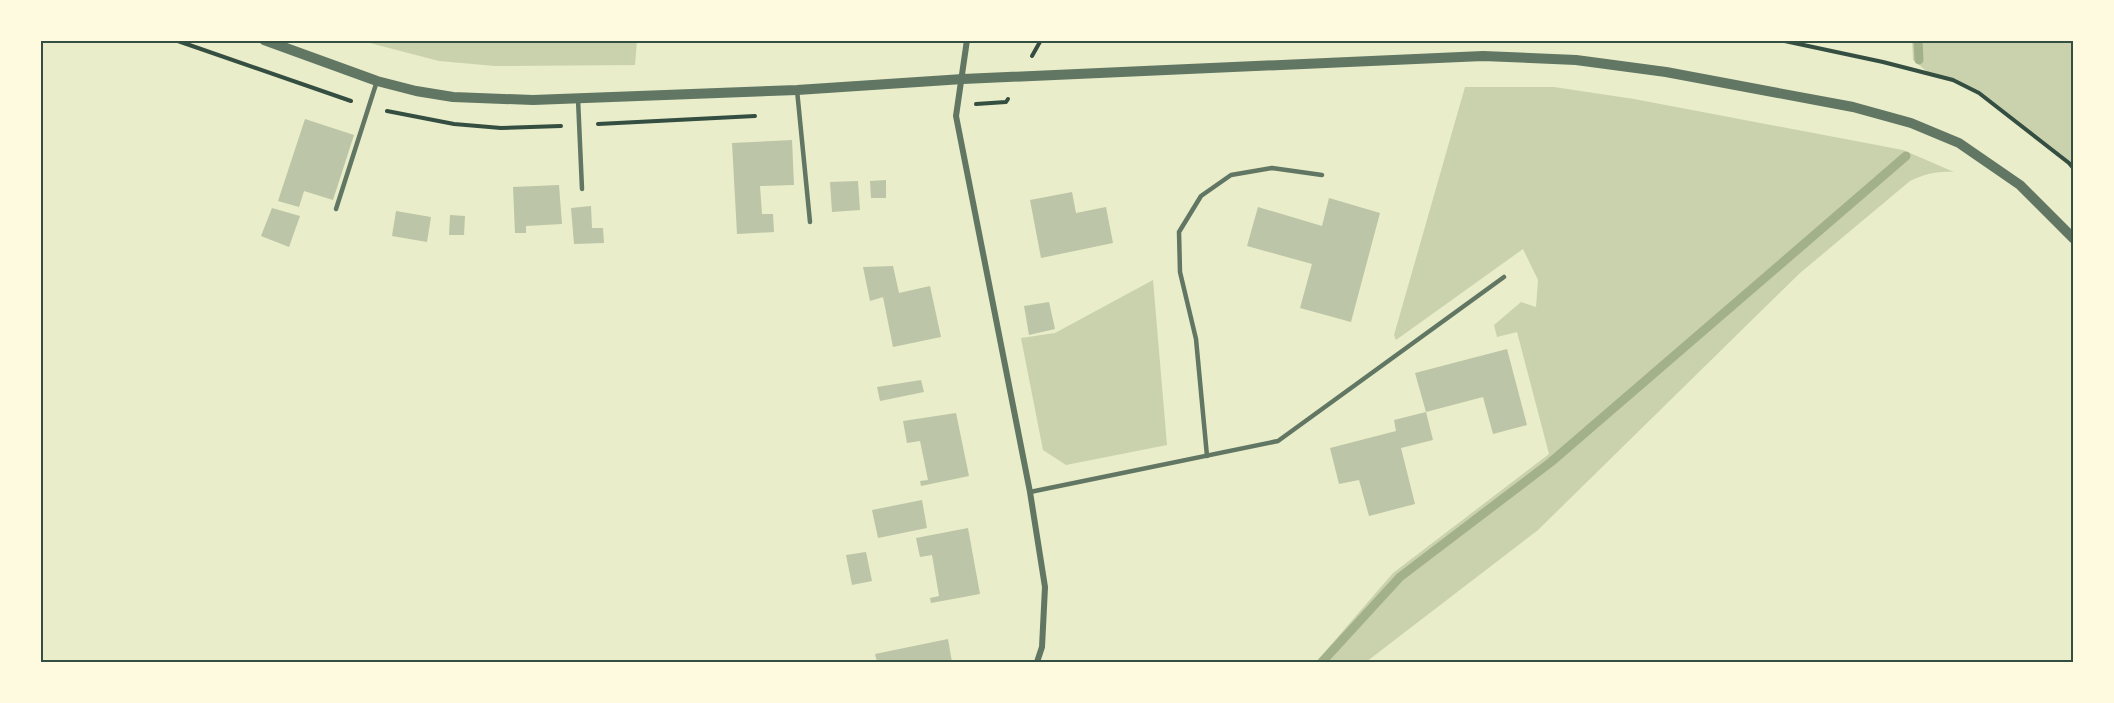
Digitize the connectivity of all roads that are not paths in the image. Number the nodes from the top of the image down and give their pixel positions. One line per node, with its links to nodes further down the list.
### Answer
1 (264, 40): 4 (street)
2 (967, 40): 3 (street)
3 (963, 79): 5 (street); 11 (street); 14 (street)
4 (377, 81): 6 (street); 9 (lane)
5 (797, 90): 6 (street); 10 (lane)
6 (578, 99): 8 (lane)
7 (1322, 175): 13 (lane)
8 (582, 189)
9 (336, 209)
10 (810, 222)
11 (2073, 239)
12 (1504, 277): 13 (lane)
13 (1207, 456): 14 (lane)
14 (1030, 492): 15 (street)
15 (1037, 663)

